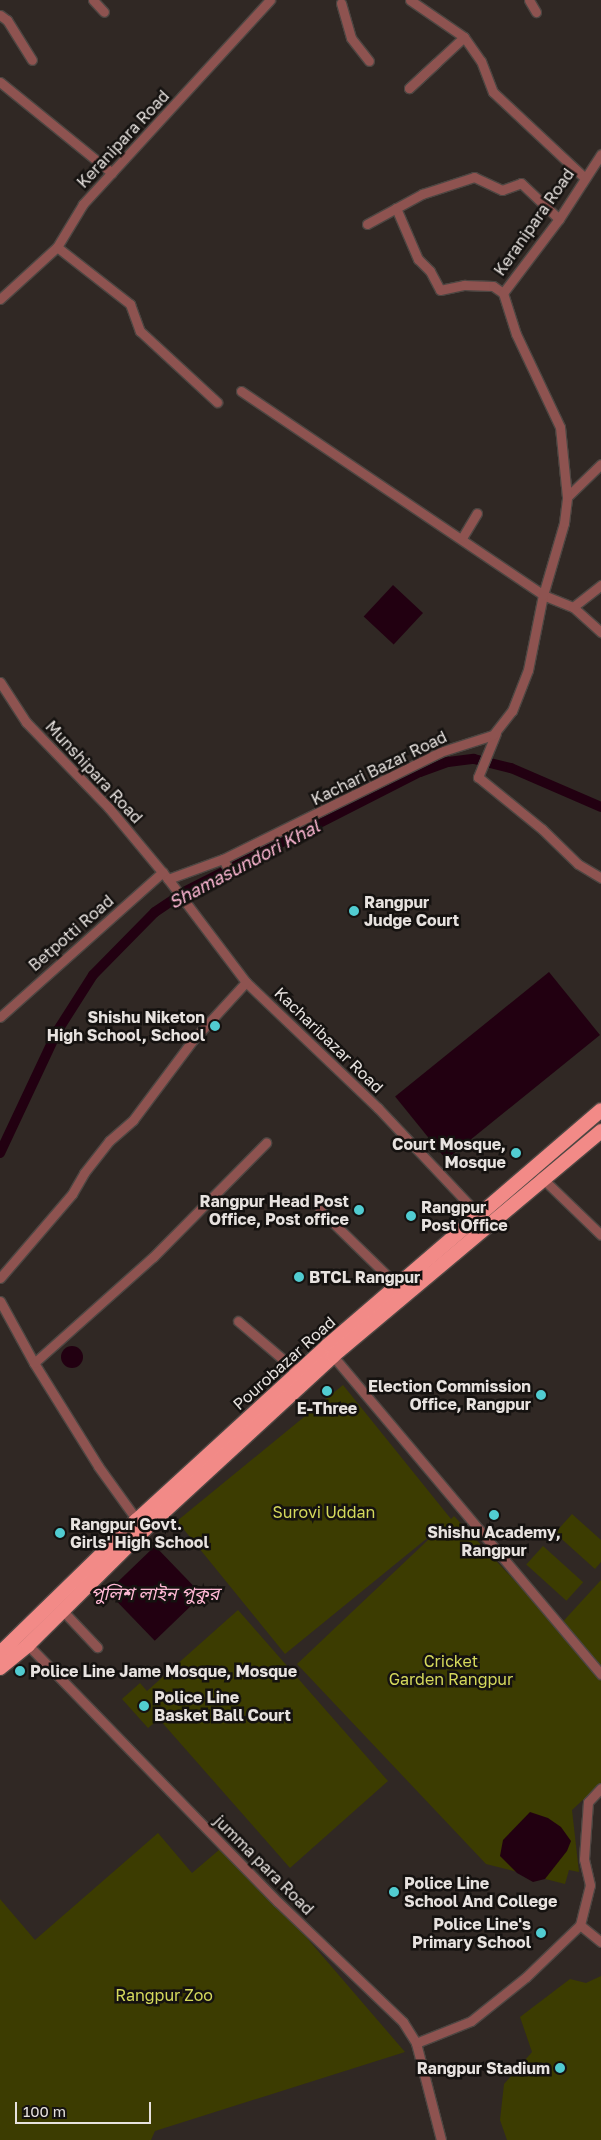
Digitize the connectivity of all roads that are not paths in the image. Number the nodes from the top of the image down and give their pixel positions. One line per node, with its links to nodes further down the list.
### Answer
1 (93, 0): 6 (street)
2 (270, 0): 15 (street, Keranipara Road)
3 (410, 0): 9 (street)
4 (529, 0): 7 (street)
5 (340, 1): 11 (street)
6 (104, 12)
7 (536, 12)
8 (0, 15): 10 (street)
9 (464, 37): 12 (street); 16 (street)
10 (32, 60)
11 (369, 60)
12 (436, 63)
13 (0, 82): 15 (street)
14 (601, 154): 16 (street, Keranipara Road)
15 (112, 173): 20 (street, Keranipara Road)
16 (585, 178): 18 (street, Keranipara Road)
17 (396, 208): 18 (street); 19 (street); 21 (street)
18 (559, 219): 21 (street, Keranipara Road)
19 (367, 224)
20 (57, 247): 22 (street, Keranipara Road); 24 (street)
21 (503, 293): 26 (street, Keranipara Road)
22 (0, 299)
23 (241, 391): 28 (street)
24 (217, 402)
25 (601, 464): 26 (street)
26 (568, 498): 30 (street, Keranipara Road)
27 (477, 513): 28 (street)
28 (462, 538): 30 (street)
29 (601, 585): 31 (street)
30 (544, 591): 31 (street); 34 (street)
31 (573, 607): 32 (street)
32 (601, 632)
33 (0, 682): 41 (street, Munshipara Road)
34 (496, 733): 35 (street, Kachari Bazar Road); 42 (street)
35 (372, 787): 36 (street); 37 (street, Kachari Bazar Road)
36 (376, 797)
37 (288, 828): 38 (street); 39 (street, Kachari Bazar Road)
38 (292, 838)
39 (223, 859): 40 (street); 41 (street, Kachari Bazar Road)
40 (228, 869)
41 (166, 876): 43 (street, Kacharibazar Road); 44 (street, Betpotti Road)
42 (601, 878)
43 (246, 982): 51 (street, Kacharibazar Road); 53 (street)
44 (0, 1017)
45 (601, 1110): 48 (highway, Pourobazar Road)
46 (601, 1131): 49 (highway, Pourobazar Road)
47 (266, 1144): 58 (street)
48 (534, 1166): 49 (street); 51 (highway, Pourobazar Road)
49 (543, 1180): 52 (street); 57 (highway, Pourobazar Road)
50 (320, 1210): 54 (street)
51 (478, 1214): 54 (highway, Pourobazar Road)
52 (601, 1235)
53 (0, 1278)
54 (399, 1287): 59 (highway, Pourobazar Road)
55 (0, 1301): 58 (street)
56 (238, 1321): 59 (street)
57 (333, 1356): 61 (highway, Pourobazar Road); 66 (street)
58 (34, 1363): 60 (street)
59 (299, 1373): 60 (highway, Pourobazar Road)
60 (137, 1520): 62 (highway, Pourobazar Road)
61 (63, 1611): 62 (highway, Pourobazar Road); 63 (street)
62 (24, 1641): 64 (highway, Pourobazar Road); 65 (highway, Pourobazar Road); 70 (street, jumma para Road)
63 (97, 1647)
64 (0, 1653)
65 (0, 1668)
66 (601, 1674)
67 (601, 1788): 68 (street)
68 (580, 1925): 69 (street); 70 (street)
69 (601, 1942)
70 (416, 2043): 71 (street, jumma para Road)
71 (441, 2140)

